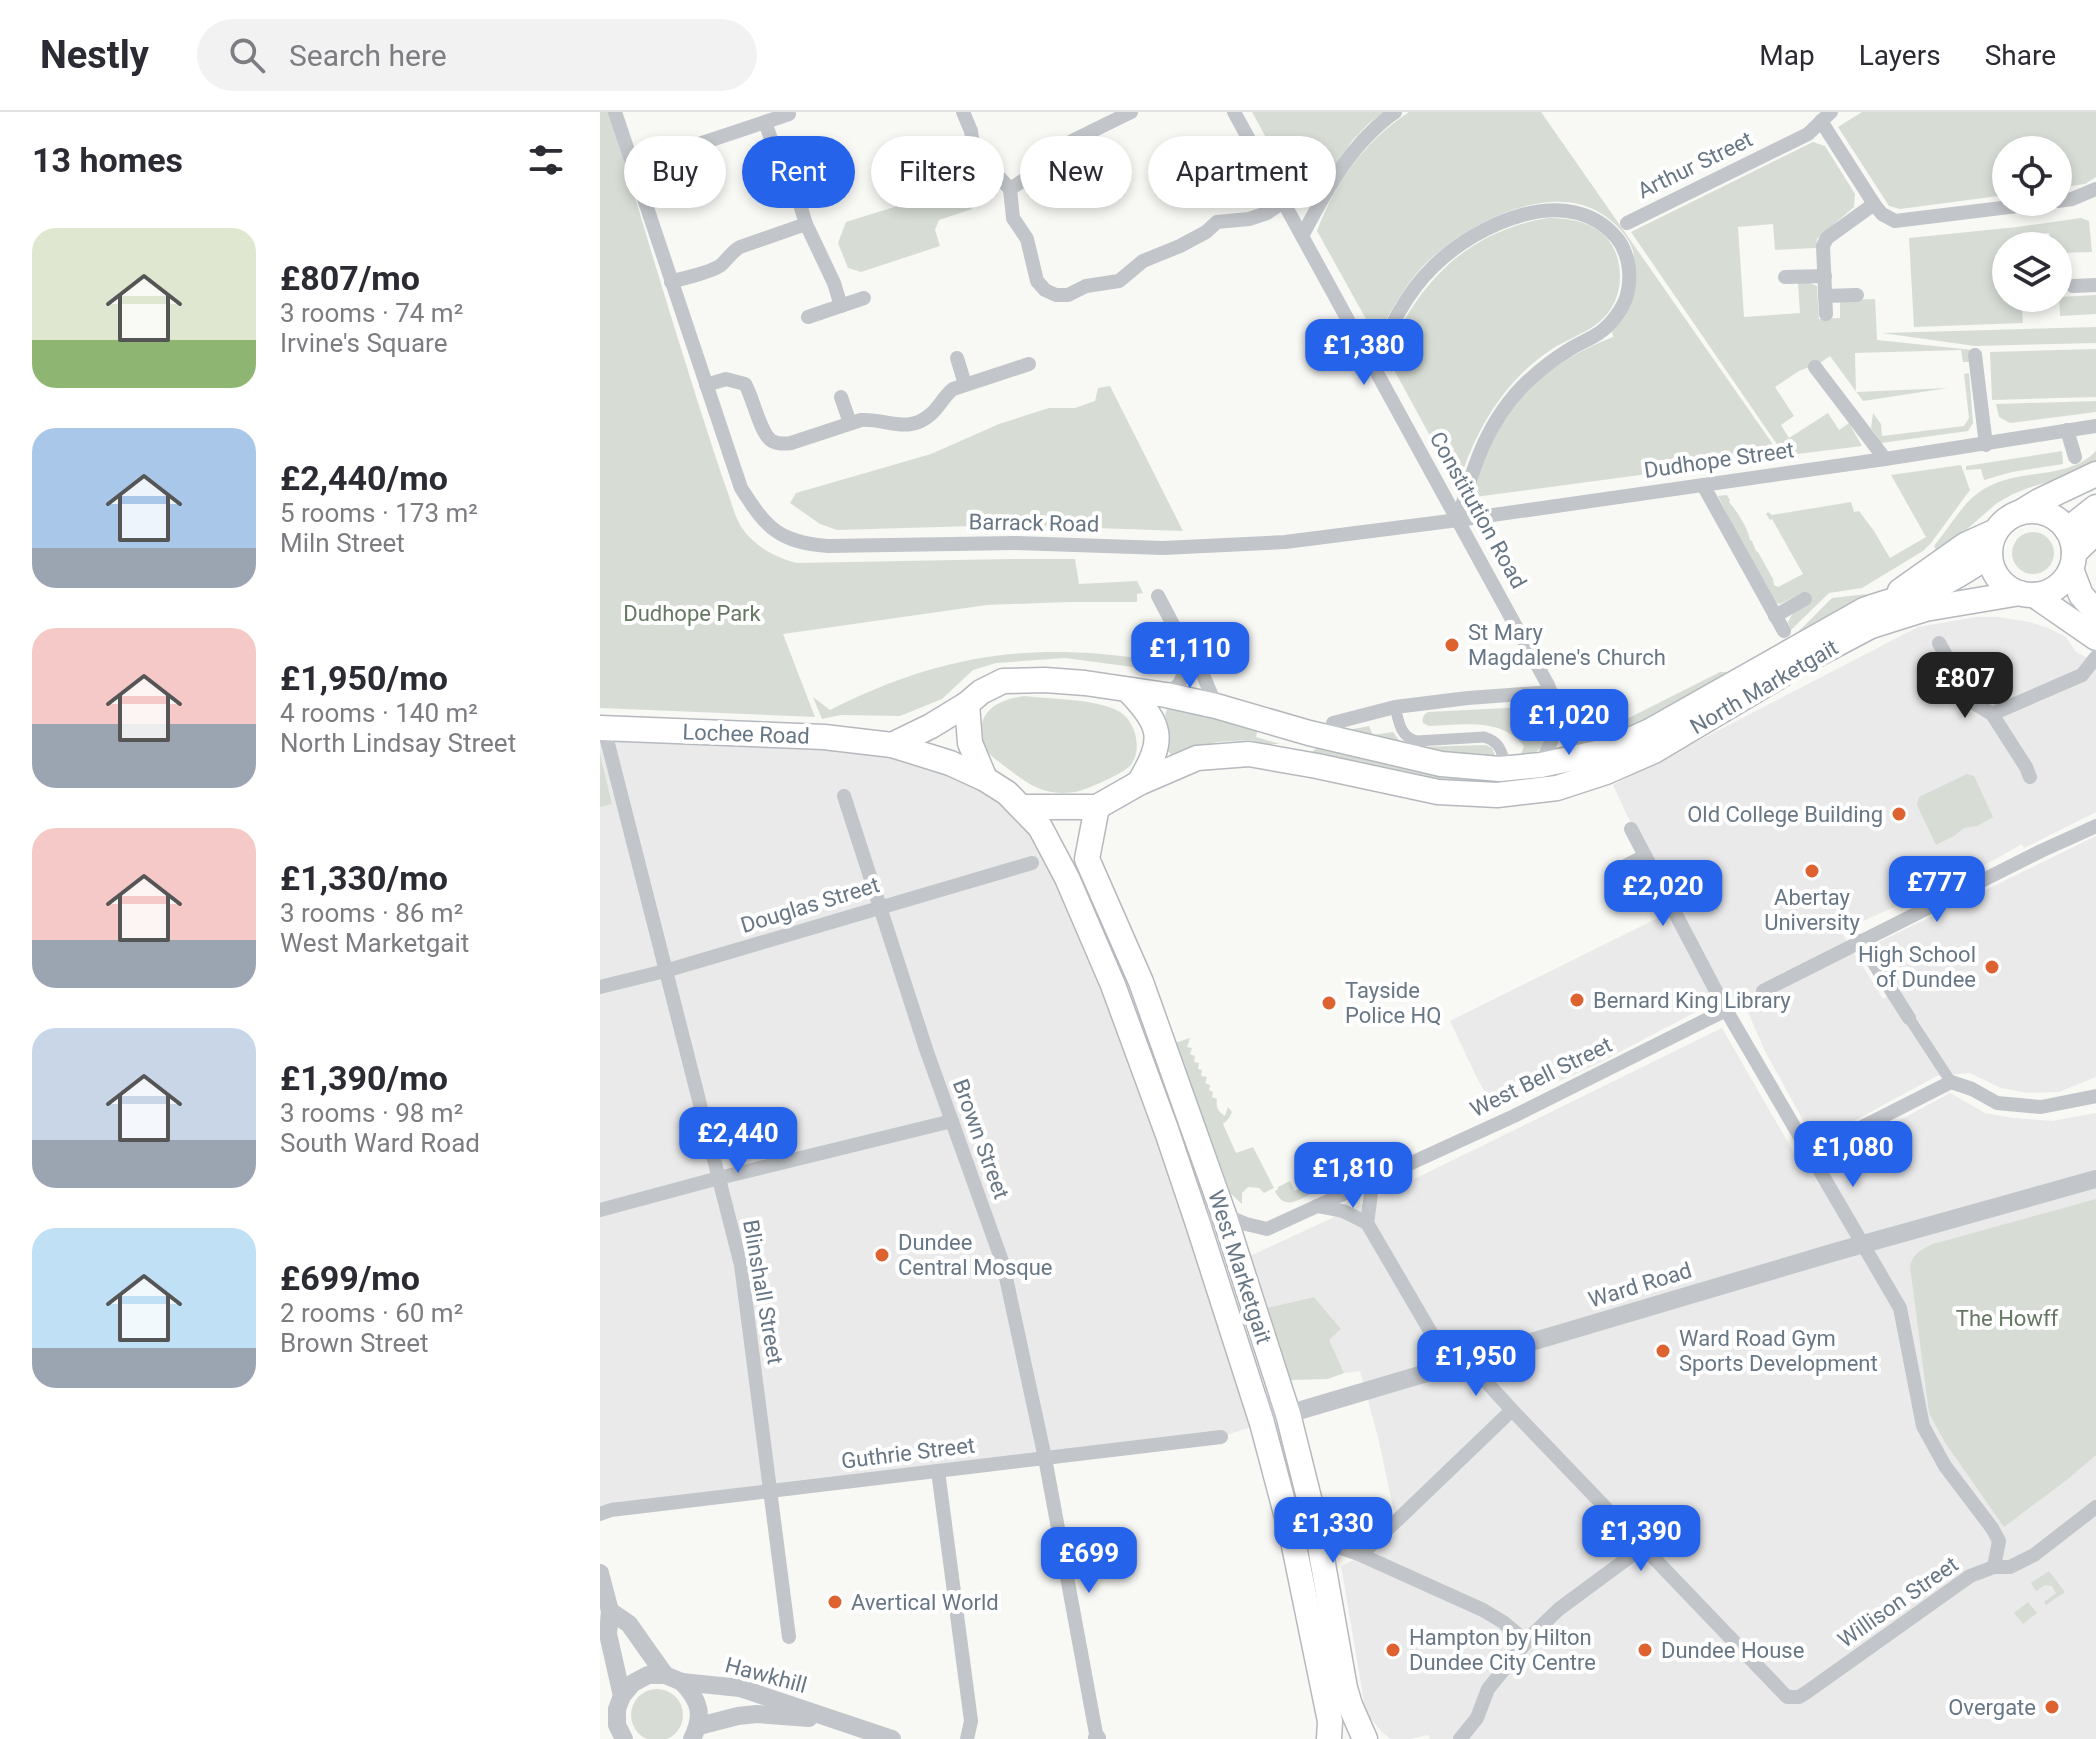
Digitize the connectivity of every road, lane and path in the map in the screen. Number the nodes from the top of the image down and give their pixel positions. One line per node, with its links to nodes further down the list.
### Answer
1 (615, 112): 23 (street, Barrack Road)
2 (963, 112): 11 (street)
3 (1131, 112): 11 (street)
4 (1234, 112): 10 (street, Constitution Road)
5 (1395, 112): 20 (street)
6 (789, 114): 8 (street)
7 (1826, 117): 14 (street); 18 (street, Arthur Street)
8 (765, 122): 9 (street); 19 (street)
9 (723, 136)
10 (1247, 136)
11 (1010, 189): 15 (street)
12 (2095, 196): 13 (street)
13 (2072, 199)
14 (1874, 204): 17 (street); 21 (street)
15 (1274, 208)
16 (1286, 208): 20 (street, Constitution Road)
17 (1992, 209)
18 (1627, 223)
19 (806, 224): 23 (street); 29 (street)
20 (1302, 236): 35 (street, Constitution Road)
21 (1825, 276): 22 (street); 27 (street)
22 (1785, 277)
23 (671, 282): 38 (street, Barrack Road)
24 (2096, 285): 25 (street)
25 (2073, 286)
26 (1857, 295): 27 (street)
27 (1825, 296): 30 (street)
28 (864, 298): 29 (street)
29 (841, 306): 31 (street)
30 (1826, 314)
31 (808, 317)
32 (1975, 355): 43 (street)
33 (957, 358): 37 (street)
34 (1029, 364): 37 (street)
35 (1373, 365): 50 (street, Constitution Road); 50 (street)
36 (1815, 367): 45 (street)
37 (965, 384): 40 (street)
38 (706, 385): 40 (street); 50 (street, Barrack Road)
39 (841, 397): 40 (street)
40 (850, 423)
41 (2096, 426): 42 (street, Dudhope Street)
42 (2067, 430): 43 (street, Dudhope Street); 44 (street)
43 (1986, 445): 45 (street, Dudhope Street)
44 (2075, 457)
45 (1885, 459): 47 (street, Dudhope Street)
46 (2096, 474): 49 (main road)
47 (1703, 485): 50 (street, Dudhope Street); 58 (street)
48 (2096, 507): 53 (main road)
49 (2019, 513): 52 (main road); 53 (main road)
50 (1458, 520): 65 (street, Constitution Road)
51 (2096, 532): 53 (main road)
52 (1993, 543): 54 (main road); 75 (main road, North Marketgait)
53 (2071, 551): 54 (main road); 57 (main road)
54 (2027, 594): 60 (main road); 80 (main road, North Marketgait)
55 (1158, 596): 63 (street)
56 (1805, 599): 58 (street)
57 (2096, 612)
58 (1775, 616): 59 (street)
59 (1784, 631)
60 (2096, 638)
61 (1957, 643): 70 (street)
62 (2096, 657): 70 (street)
63 (1191, 659): 66 (street); 68 (street)
64 (1128, 690): 66 (main road, North Marketgait); 67 (main road); 80 (main road)
65 (1551, 692): 69 (street); 71 (street, Constitution Road)
66 (1166, 695): 68 (main road, North Marketgait)
67 (967, 704): 74 (main road); 79 (main road)
68 (1216, 706): 77 (main road, North Marketgait)
69 (1395, 707): 72 (street); 76 (street)
70 (1992, 714): 78 (street)
71 (1560, 721): 75 (street); 77 (street)
72 (1333, 723)
73 (602, 728): 74 (main road, Lochee Road); 91 (street, Blinshall Street)
74 (892, 745): 79 (main road, Lochee Road)
75 (1606, 751): 77 (main road, North Marketgait)
76 (1504, 759)
77 (1541, 765)
78 (2030, 777)
79 (985, 779): 82 (main road)
80 (1139, 783): 83 (main road)
81 (844, 796): 89 (street, Brown Street)
82 (1022, 807): 83 (main road); 107 (main road, West Marketgait)
83 (1097, 807): 105 (main road, West Marketgait)
84 (2096, 827): 90 (street)
85 (1631, 829): 86 (street)
86 (1645, 856): 88 (street); 94 (street)
87 (1032, 863): 89 (street, Douglas Street)
88 (1627, 865)
89 (880, 907): 91 (street, Douglas Street); 98 (street, Brown Street)
90 (1860, 941): 93 (street); 95 (street)
91 (665, 971): 92 (street, Douglas Street); 100 (street, Blinshall Street)
92 (600, 987)
93 (1763, 991)
94 (1726, 1010): 99 (street); 101 (street, West Bell Street)
95 (1909, 1018): 96 (street)
96 (1951, 1082): 97 (street); 99 (street)
97 (2096, 1096)
98 (952, 1121): 100 (street); 116 (street, Brown Street)
99 (1809, 1154): 108 (street)
100 (719, 1178): 104 (street); 118 (street, Blinshall Street)
101 (1373, 1179): 103 (street, West Bell Street); 106 (street)
102 (2096, 1179): 108 (street, Ward Road)
103 (1317, 1206): 105 (street, West Bell Street); 106 (street)
104 (600, 1210)
105 (1224, 1215): 107 (street); 114 (main road, West Marketgait)
106 (1367, 1223): 109 (street)
107 (1198, 1224): 112 (main road, West Marketgait)
108 (1864, 1244): 110 (street, Ward Road); 124 (street)
109 (1433, 1336): 110 (street); 111 (street)
110 (1468, 1362): 111 (street, Ward Road); 113 (street)
111 (1420, 1376): 114 (street, Ward Road)
112 (1252, 1392): 114 (street); 132 (main road, West Marketgait)
113 (1512, 1410): 122 (street); 123 (street)
114 (1288, 1414): 121 (main road, West Marketgait)
115 (1221, 1437): 116 (street, Guthrie Street)
116 (1045, 1458): 117 (street, Guthrie Street); 137 (street, Brown Street)
117 (938, 1471): 118 (street, Guthrie Street); 136 (street)
118 (771, 1492): 120 (street, Guthrie Street); 127 (street, Blinshall Street)
119 (2096, 1507): 124 (street, Willison Street)
120 (600, 1514)
121 (1318, 1540): 123 (street); 138 (main road, West Marketgait)
122 (1643, 1547): 124 (street, Willison Street); 128 (street)
123 (1361, 1555): 128 (street)
124 (1994, 1567)
125 (600, 1573): 126 (street)
126 (610, 1611): 129 (street); 130 (street)
127 (789, 1637)
128 (1529, 1638): 139 (street)
129 (673, 1678): 130 (street, Hawkhill); 131 (street, Hawkhill); 133 (street, Hawkhill)
130 (613, 1706): 134 (street)
131 (836, 1720): 133 (street, Hawkhill); 135 (street, Hawkhill)
132 (1330, 1730)
133 (695, 1732)
134 (624, 1739)
135 (892, 1739)
136 (967, 1739)
137 (1097, 1739)
138 (1365, 1739)
139 (1460, 1739)

